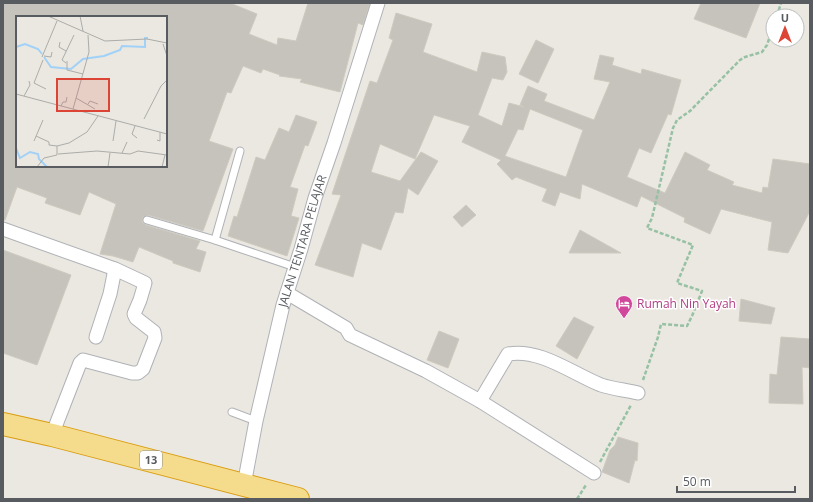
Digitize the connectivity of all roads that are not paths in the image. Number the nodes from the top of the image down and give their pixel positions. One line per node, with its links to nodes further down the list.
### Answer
1 (378, 3): 6 (street, JALAN TENTARA PELAJAR)
2 (240, 151): 5 (lane)
3 (146, 220): 5 (lane)
4 (3, 229): 7 (street)
5 (215, 240): 6 (lane)
6 (295, 268): 8 (street, JALAN TENTARA PELAJAR)
7 (115, 269): 9 (street); 15 (street)
8 (287, 293): 11 (street); 13 (street, JALAN TENTARA PELAJAR)
9 (96, 337)
10 (638, 393): 11 (street)
11 (480, 401): 16 (street)
12 (232, 412): 13 (lane)
13 (256, 421): 17 (street, JALAN TENTARA PELAJAR)
14 (3, 424): 15 (highway, 13)
15 (52, 435): 17 (highway, 13)
16 (594, 473)
17 (244, 484): 18 (highway, 13)
18 (298, 499)

